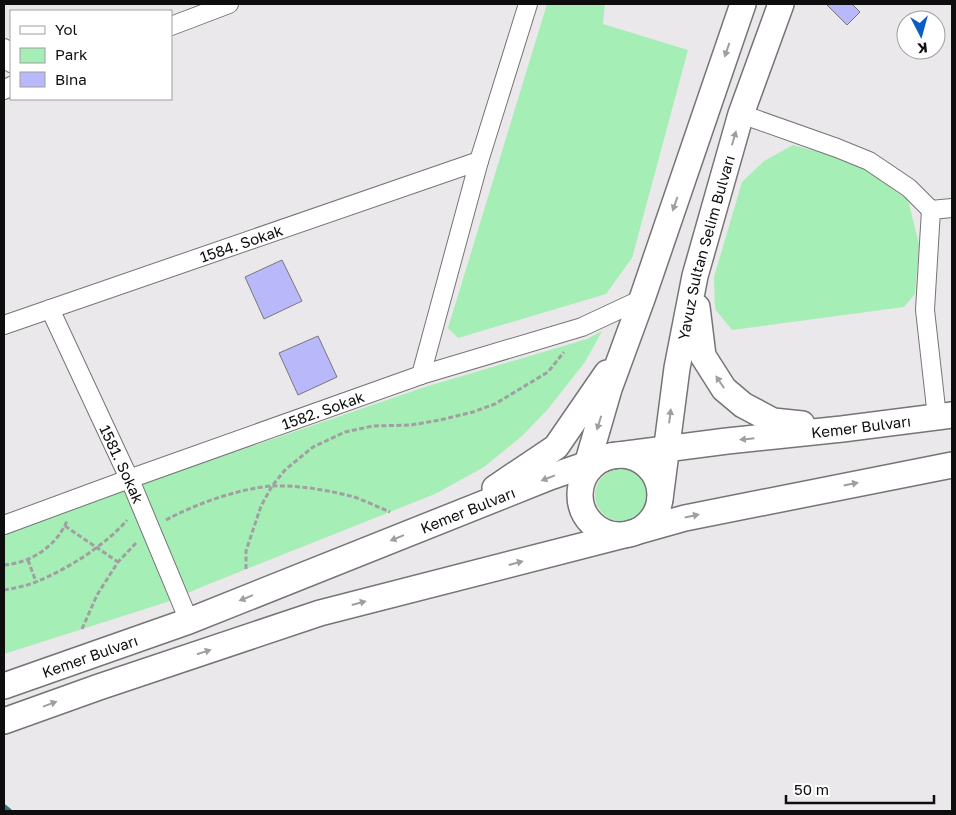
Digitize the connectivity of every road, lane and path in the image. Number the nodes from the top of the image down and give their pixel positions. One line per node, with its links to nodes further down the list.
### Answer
1 (229, 4): 5 (street)
2 (528, 4): 9 (street)
3 (743, 4): 13 (main road, one-way to 13)
4 (781, 4): 8 (main road, Yavuz Sultan Selim Bulvarı)
5 (172, 26)
6 (4, 48): 7 (street)
7 (10, 61)
8 (741, 114): 11 (street); 12 (main road, Yavuz Sultan Selim Bulvarı, one-way to 8)
9 (479, 161): 14 (street, 1584. Sokak); 18 (street)
10 (952, 208): 11 (street)
11 (931, 210): 19 (street)
12 (695, 276): 20 (main road, one-way to 12); 21 (main road, Yavuz Sultan Selim Bulvarı, one-way to 12)
13 (642, 299): 17 (main road); 18 (street, 1582. Sokak)
14 (50, 310): 15 (street, 1584. Sokak); 25 (street, 1581. Sokak)
15 (4, 325)
16 (569, 345): 26 (path)
17 (625, 346): 24 (main road, one-way to 24); 30 (main road)
18 (422, 375): 25 (street, 1582. Sokak)
19 (945, 416): 20 (main road, Kemer Bulvarı)
20 (842, 429): 21 (main road, Kemer Bulvarı, one-way to 21)
21 (666, 449): 22 (main road, Kemer Bulvarı); 27 (main road, Yavuz Sultan Selim Bulvarı)
22 (610, 456): 24 (main road, Kemer Bulvarı); 27 (main road)
23 (952, 465): 35 (main road, one-way to 23)
24 (584, 474): 30 (main road, Kemer Bulvarı, one-way to 30); 35 (main road)
25 (129, 478): 28 (street, 1581. Sokak); 32 (street, 1582. Sokak)
26 (272, 486): 29 (path); 34 (path); 40 (path)
27 (660, 499): 35 (main road)
28 (141, 505): 34 (street, 1581. Sokak); 36 (path)
29 (390, 512)
30 (458, 514): 43 (main road, Kemer Bulvarı, one-way to 43)
31 (68, 518): 33 (path)
32 (4, 525)
33 (65, 526): 36 (path); 37 (path)
34 (150, 529): 38 (path); 43 (street, 1581. Sokak)
35 (628, 534): 46 (main road, one-way to 35)
36 (96, 547): 38 (path); 41 (path)
37 (28, 560): 39 (path); 41 (path)
38 (118, 562): 44 (path)
39 (4, 565)
40 (246, 569)
41 (36, 582): 42 (path)
42 (4, 590)
43 (189, 621): 45 (main road, Kemer Bulvarı)
44 (82, 629)
45 (4, 686)
46 (4, 721)

